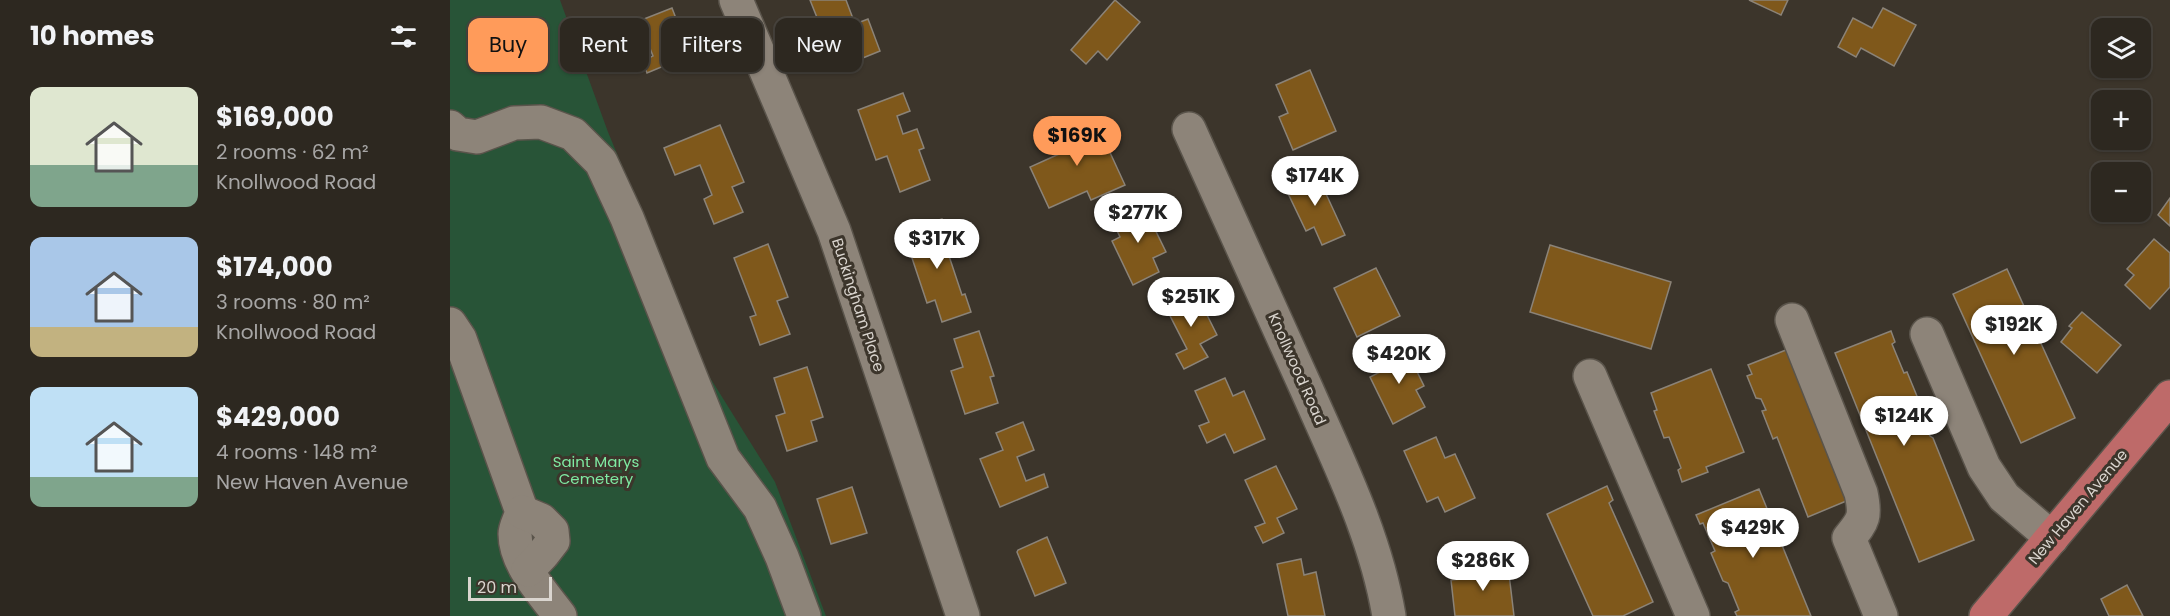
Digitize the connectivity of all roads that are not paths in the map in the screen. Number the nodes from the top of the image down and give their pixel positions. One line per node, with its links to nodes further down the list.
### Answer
1 (736, 0): 12 (street, Buckingham Place)
2 (450, 127): 11 (street)
3 (1189, 129): 13 (street, Knollwood Road)
4 (1792, 320): 15 (street)
5 (450, 324): 10 (street)
6 (1927, 334): 9 (street)
7 (1590, 376): 14 (street)
8 (2170, 397): 9 (main road, New Haven Avenue)
9 (2052, 538): 16 (main road, New Haven Avenue)
10 (560, 616)
11 (804, 616)
12 (963, 616)
13 (1389, 616)
14 (1693, 616)
15 (1881, 616)
16 (1986, 616)

